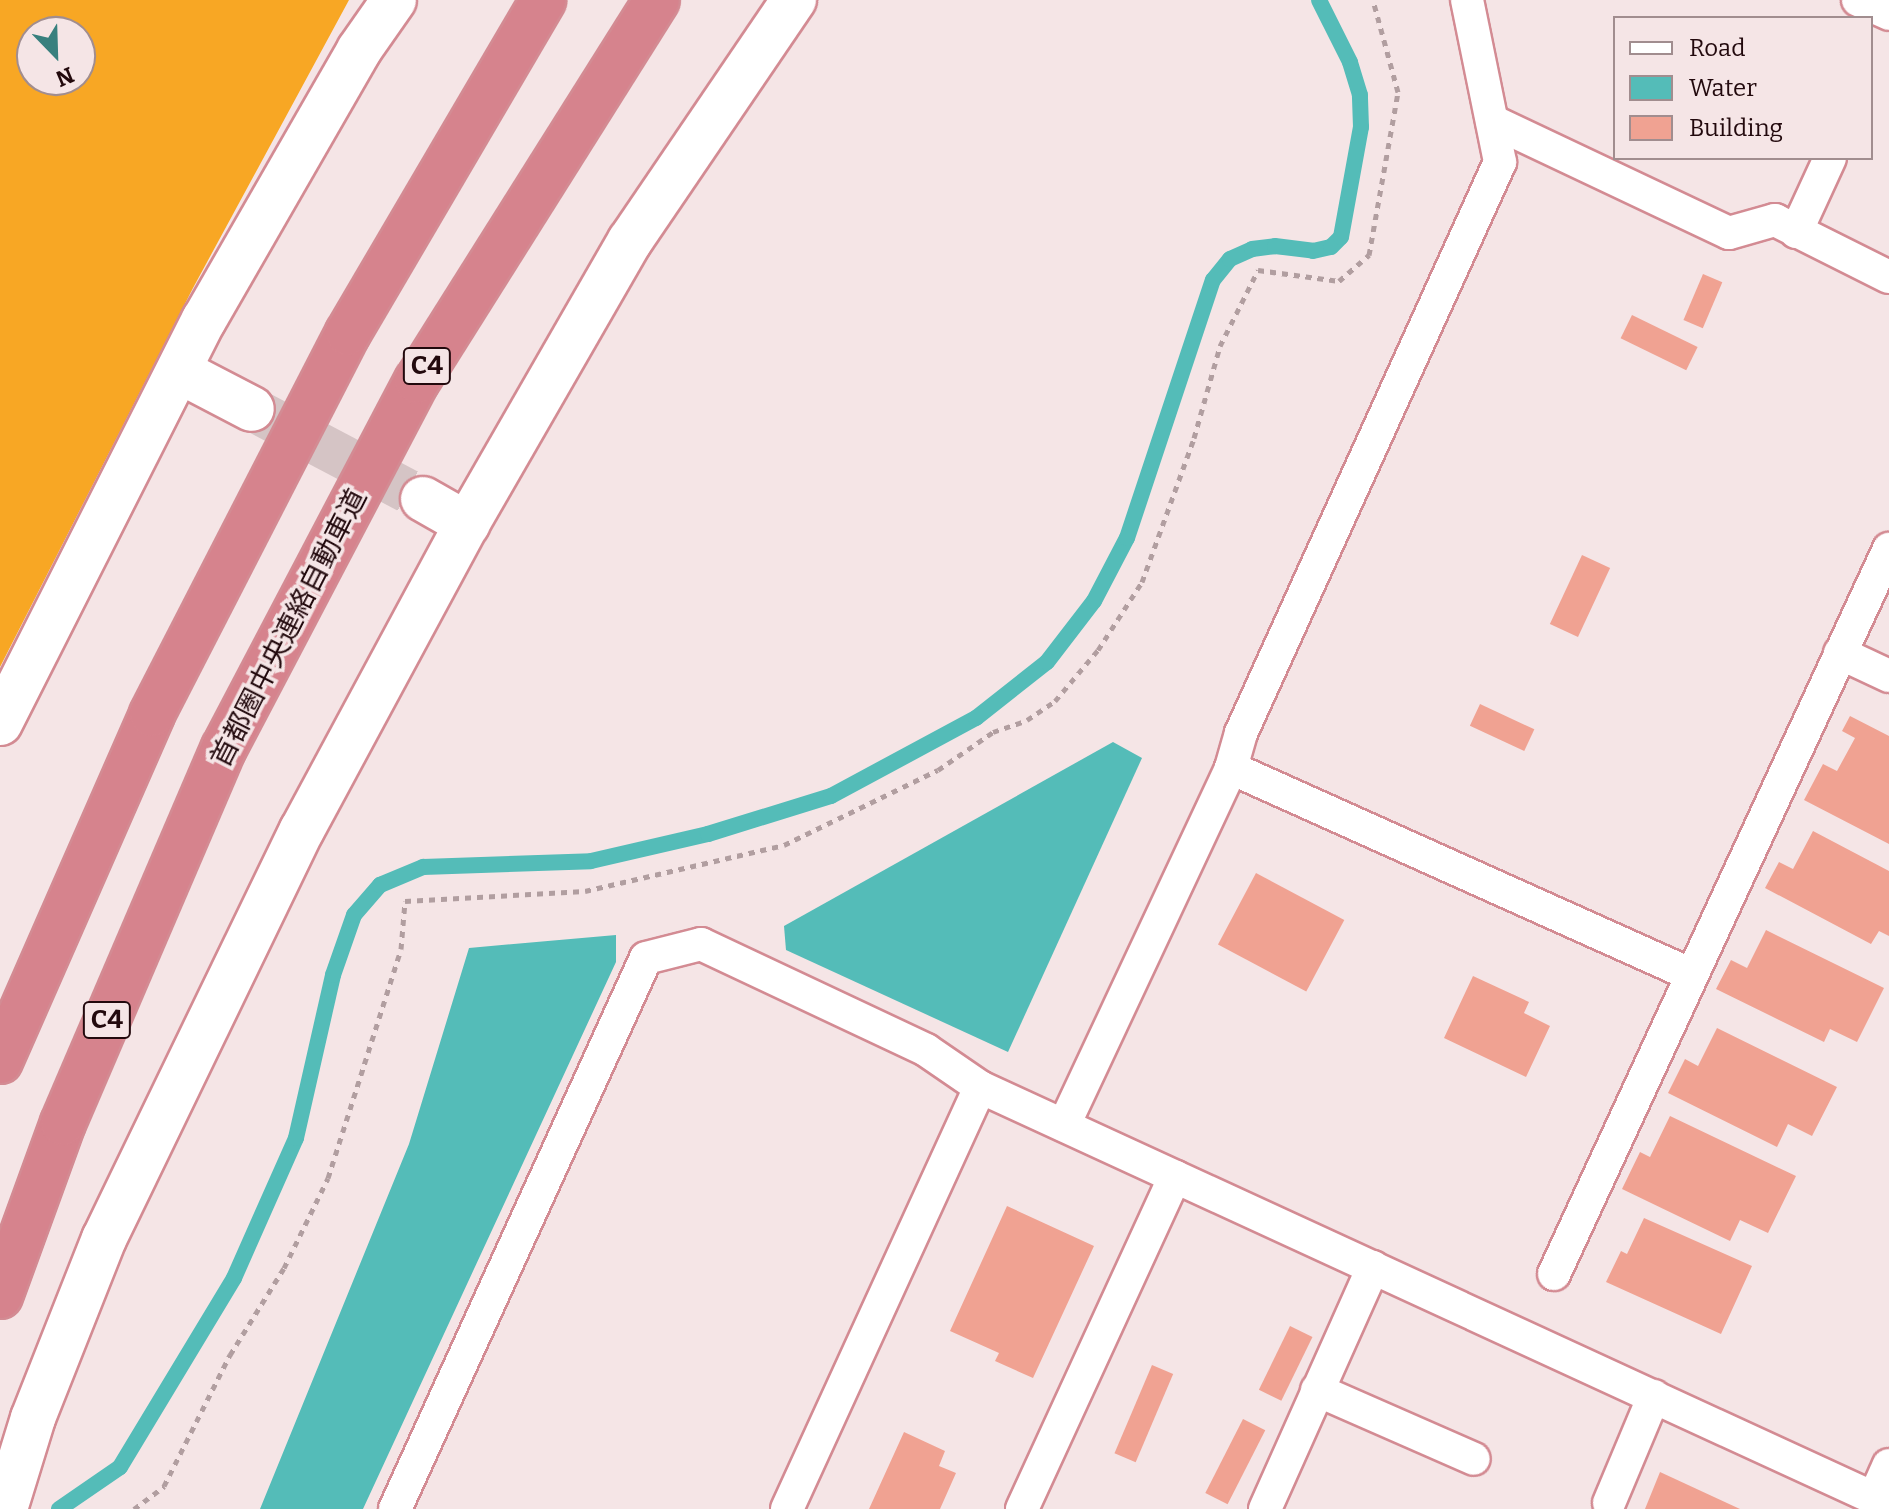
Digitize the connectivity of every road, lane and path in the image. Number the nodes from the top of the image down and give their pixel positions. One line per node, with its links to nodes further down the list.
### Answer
1 (394, 0): 13 (street)
2 (543, 0): 23 (highway)
3 (657, 0): 29 (highway, 首都圏中央連絡自動車道 / C4)
4 (794, 0): 16 (street)
5 (1373, 0): 37 (path)
6 (1467, 0): 9 (lane)
7 (1858, 0): 8 (lane)
8 (1889, 14)
9 (1492, 121): 11 (lane); 21 (lane)
10 (1829, 160): 11 (lane)
11 (1796, 232): 12 (lane)
12 (1889, 277)
13 (179, 371): 14 (street); 20 (street)
14 (252, 409)
15 (423, 499): 16 (street)
16 (467, 524): 36 (street)
17 (1889, 549): 18 (lane)
18 (1840, 653): 19 (lane); 22 (lane)
19 (1889, 676)
20 (0, 723)
21 (1231, 768): 22 (lane); 25 (lane)
22 (1692, 975): 28 (lane)
23 (0, 1061)
24 (980, 1087): 25 (lane); 38 (lane); 39 (lane)
25 (1064, 1125): 26 (lane)
26 (1175, 1176): 27 (lane); 40 (lane)
27 (1373, 1267): 30 (lane); 31 (lane)
28 (1554, 1274)
29 (0, 1296)
30 (1317, 1390): 32 (lane); 41 (lane)
31 (1654, 1396): 34 (lane); 35 (lane)
32 (1474, 1459)
33 (1889, 1465): 34 (lane)
34 (1881, 1502)
35 (1609, 1503)
36 (5, 1509)
37 (134, 1509)
38 (395, 1509)
39 (787, 1509)
40 (1022, 1509)
41 (1265, 1509)

